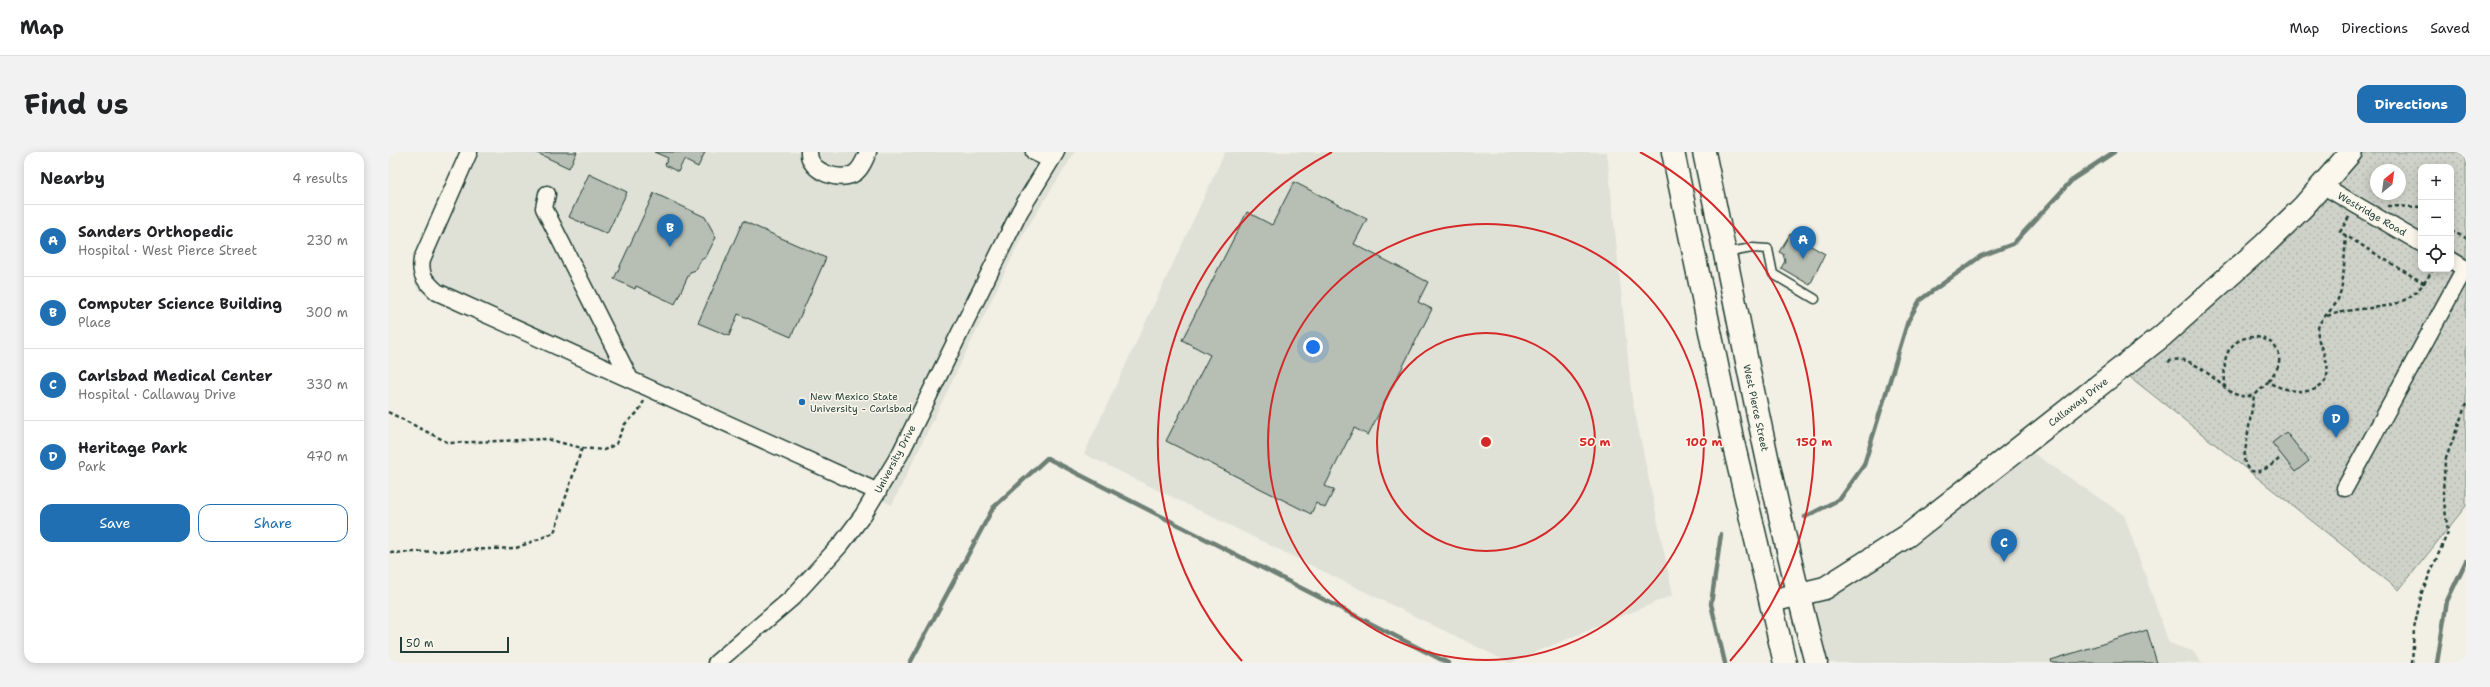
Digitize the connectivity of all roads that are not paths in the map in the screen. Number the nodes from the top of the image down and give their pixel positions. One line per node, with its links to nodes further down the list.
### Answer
1 (469, 152): 16 (street)
2 (809, 152): 3 (street)
3 (868, 152)
4 (1034, 152): 8 (street)
5 (1673, 152): 20 (main road)
6 (1704, 152): 12 (main road, West Pierce Street)
7 (2351, 152): 9 (main road, Callaway Drive)
8 (1053, 156): 18 (street, University Drive)
9 (2322, 185): 11 (street, Westridge Road); 19 (main road, Callaway Drive)
10 (547, 194): 16 (street)
11 (2418, 240)
12 (1724, 253): 15 (lane); 19 (main road, West Pierce Street)
13 (2454, 262): 14 (street)
14 (2466, 269): 17 (street)
15 (1815, 299)
16 (630, 379): 18 (street)
17 (2345, 488)
18 (878, 492): 21 (street, University Drive)
19 (1798, 595): 20 (main road, Callaway Drive); 23 (main road, West Pierce Street)
20 (1770, 601): 22 (main road)
21 (716, 663)
22 (1784, 663)
23 (1816, 663)

